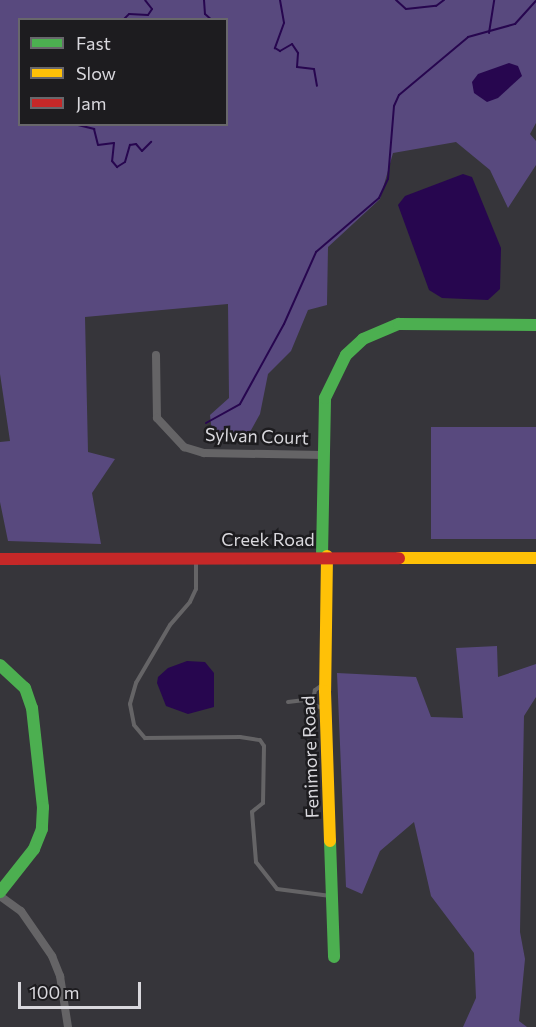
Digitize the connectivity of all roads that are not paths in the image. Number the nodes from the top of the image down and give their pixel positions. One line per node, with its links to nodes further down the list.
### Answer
1 (536, 325): 3 (street, Fenimore Road)
2 (156, 355): 3 (street, Sylvan Court)
3 (324, 455): 4 (street, Fenimore Road)
4 (324, 556): 5 (street, Creek Road); 6 (street, Creek Road); 9 (street, Fenimore Road)
5 (196, 557): 7 (street, Creek Road); 14 (lane)
6 (536, 558)
7 (0, 559)
8 (0, 665): 13 (street)
9 (325, 684): 10 (lane); 12 (street, Fenimore Road)
10 (313, 699): 11 (lane); 12 (lane)
11 (288, 702)
12 (326, 708): 14 (street, Fenimore Road)
13 (0, 894): 16 (street)
14 (333, 897): 15 (street, Fenimore Road)
15 (334, 957)
16 (68, 1027)

